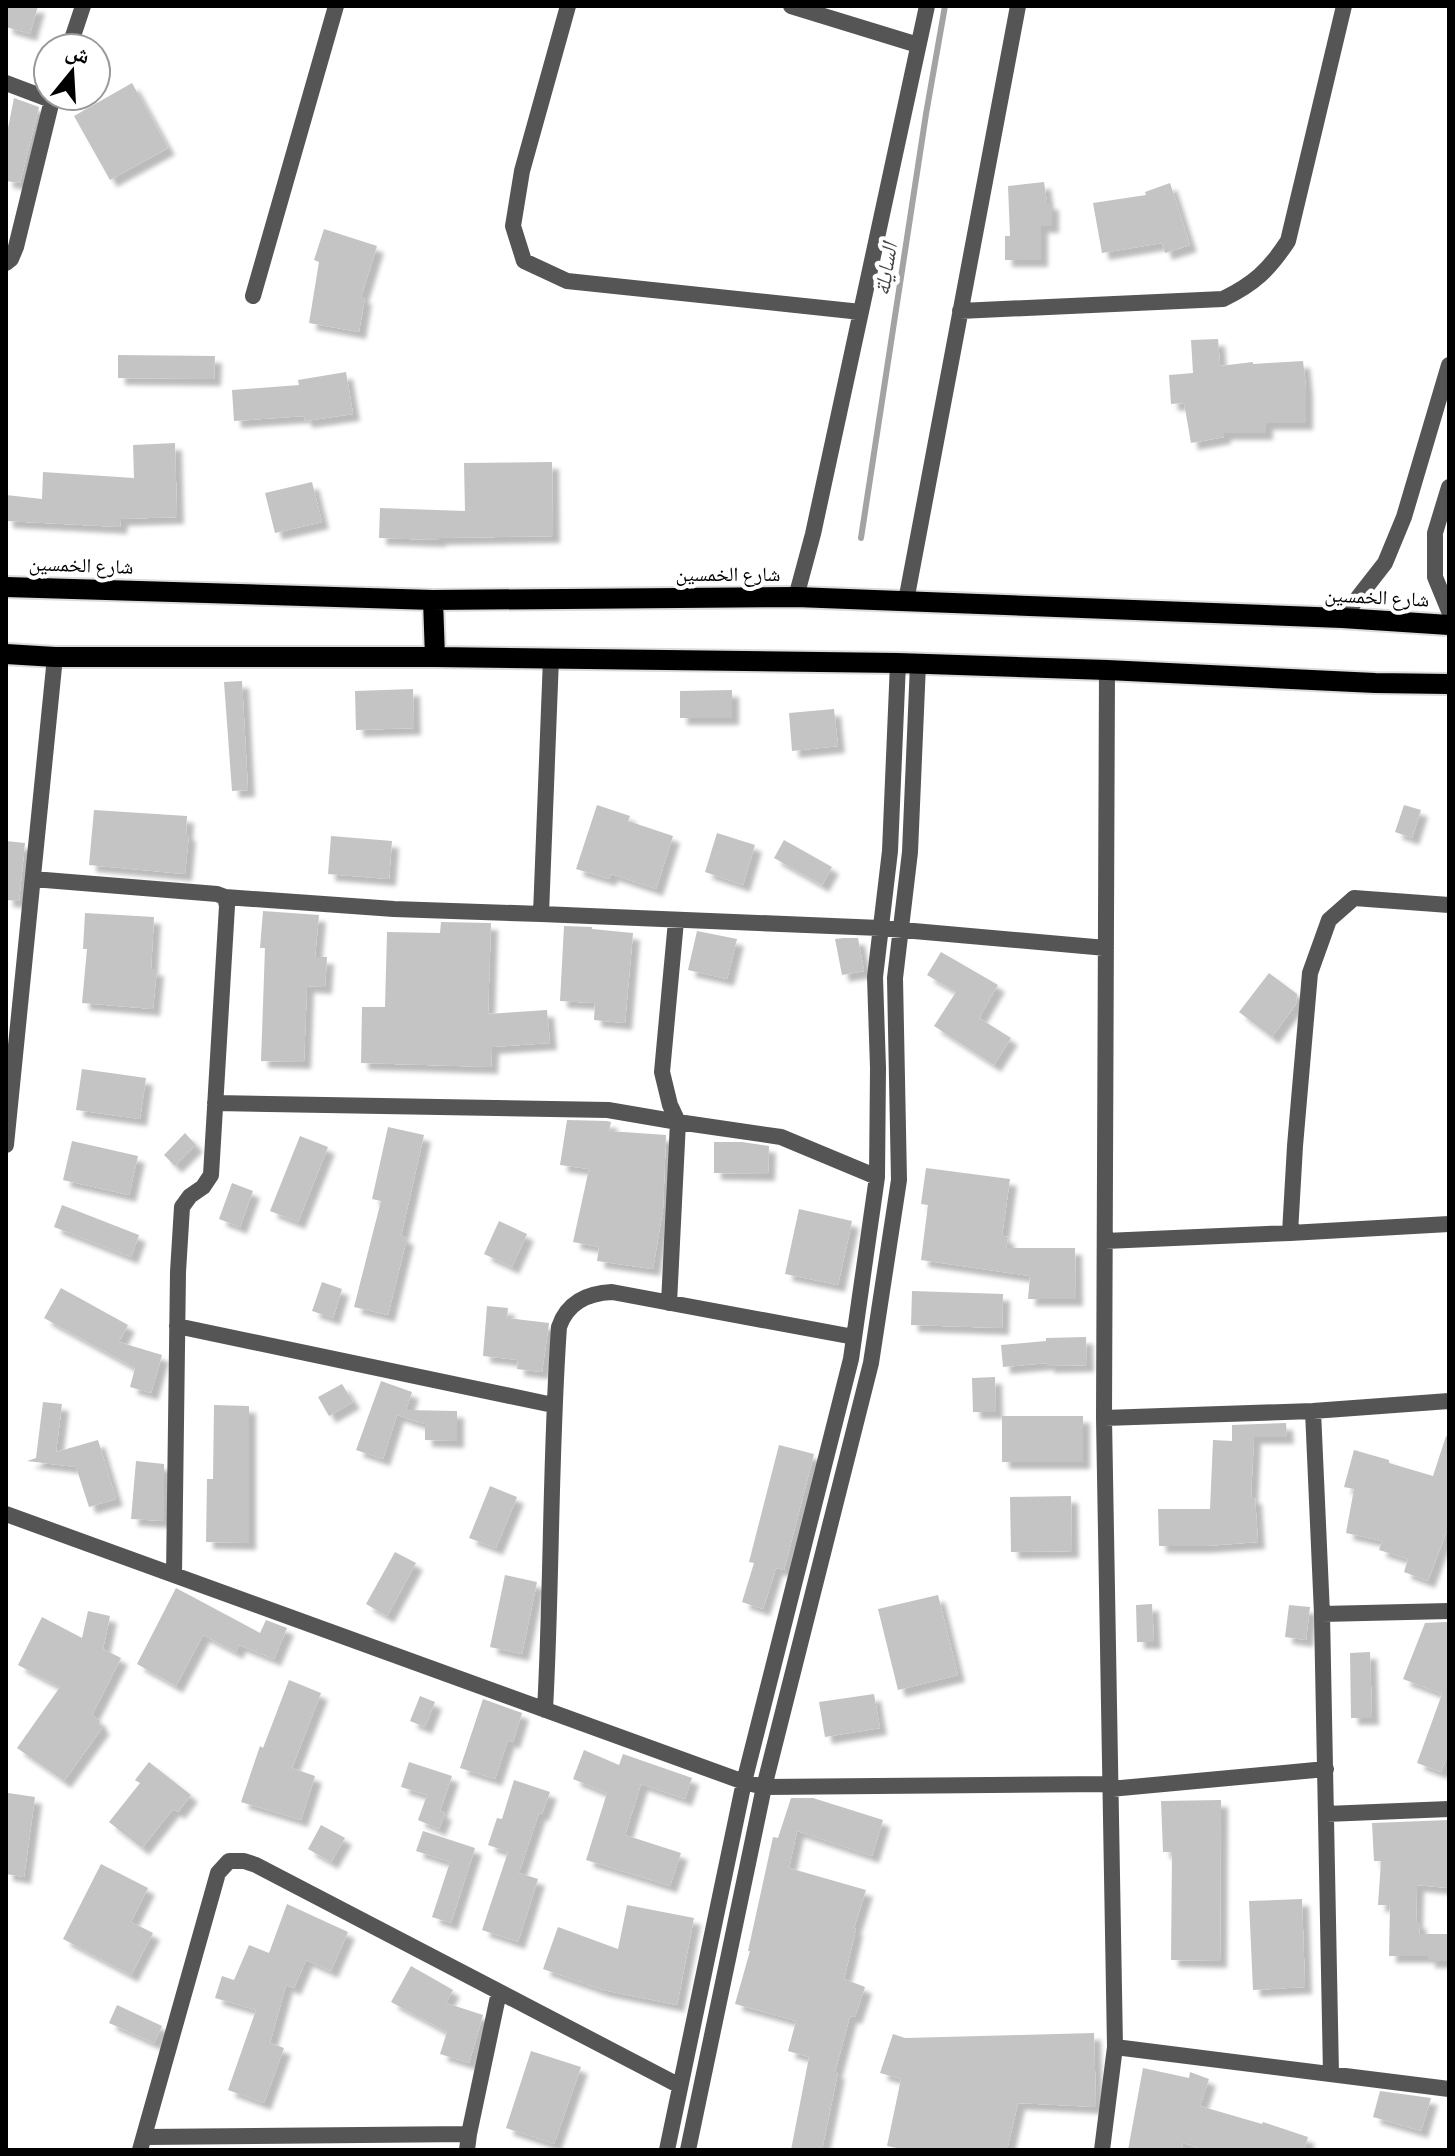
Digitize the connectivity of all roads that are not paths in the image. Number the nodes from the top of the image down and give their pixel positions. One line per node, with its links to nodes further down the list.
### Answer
1 (83, 6): 8 (street)
2 (336, 6): 14 (street)
3 (568, 6): 16 (street)
4 (791, 6): 9 (street)
5 (927, 6): 9 (street)
6 (1018, 6): 15 (street)
7 (1344, 6): 15 (street)
8 (74, 32)
9 (918, 45): 16 (street)
10 (6, 83): 11 (street)
11 (32, 91)
12 (49, 112): 13 (street)
13 (6, 263)
14 (253, 296)
15 (960, 311): 22 (street)
16 (861, 312): 20 (street)
17 (1449, 365): 24 (street)
18 (1449, 487): 23 (street)
19 (6, 587): 21 (main road, شارع الخمسين)
20 (796, 597): 21 (main road, شارع الخمسين); 22 (main road, شارع الخمسين)
21 (433, 600): 28 (main road)
22 (906, 601): 24 (main road, شارع الخمسين)
23 (1449, 611)
24 (1342, 618): 25 (main road, شارع الخمسين)
25 (1449, 625)
26 (6, 654): 27 (main road)
27 (55, 657): 28 (main road); 33 (street)
28 (435, 657): 29 (main road)
29 (551, 658): 30 (main road); 36 (street)
30 (908, 664): 31 (main road); 38 (street); 39 (street)
31 (1107, 670): 32 (main road); 40 (street)
32 (1449, 684)
33 (33, 879): 34 (street); 43 (street)
34 (225, 897): 36 (street); 41 (street)
35 (1449, 905): 46 (street)
36 (541, 914): 37 (street)
37 (676, 921): 38 (street); 42 (street)
38 (880, 928): 39 (street); 44 (street)
39 (901, 931): 40 (street); 63 (street)
40 (1106, 948): 47 (street)
41 (215, 1103): 42 (street); 49 (street)
42 (678, 1122): 44 (street); 48 (street)
43 (6, 1145)
44 (877, 1177): 50 (street)
45 (1449, 1224): 46 (street)
46 (1290, 1233): 47 (street)
47 (1105, 1241): 54 (street)
48 (669, 1303): 50 (street); 52 (street)
49 (177, 1326): 52 (street); 56 (street)
50 (854, 1337): 61 (street)
51 (1449, 1401): 53 (street)
52 (553, 1405): 59 (street)
53 (1313, 1411): 54 (street); 58 (street)
54 (1104, 1418): 62 (street)
55 (6, 1514): 56 (street)
56 (174, 1575): 59 (street)
57 (1449, 1611): 58 (street)
58 (1322, 1614): 60 (street)
59 (545, 1710): 61 (street)
60 (1326, 1769): 62 (street); 65 (street)
61 (744, 1782): 63 (street); 69 (street)
62 (1110, 1786): 63 (street); 67 (street)
63 (764, 1787): 74 (street)
64 (1449, 1809): 65 (street)
65 (1326, 1814): 68 (street)
66 (499, 1992): 69 (street); 71 (street); 72 (street)
67 (1115, 2047): 68 (street); 75 (street)
68 (1331, 2074): 70 (street)
69 (680, 2086): 73 (street)
70 (1449, 2089)
71 (468, 2142): 72 (street)
72 (142, 2143)
73 (667, 2150)
74 (688, 2150)
75 (1102, 2150)

